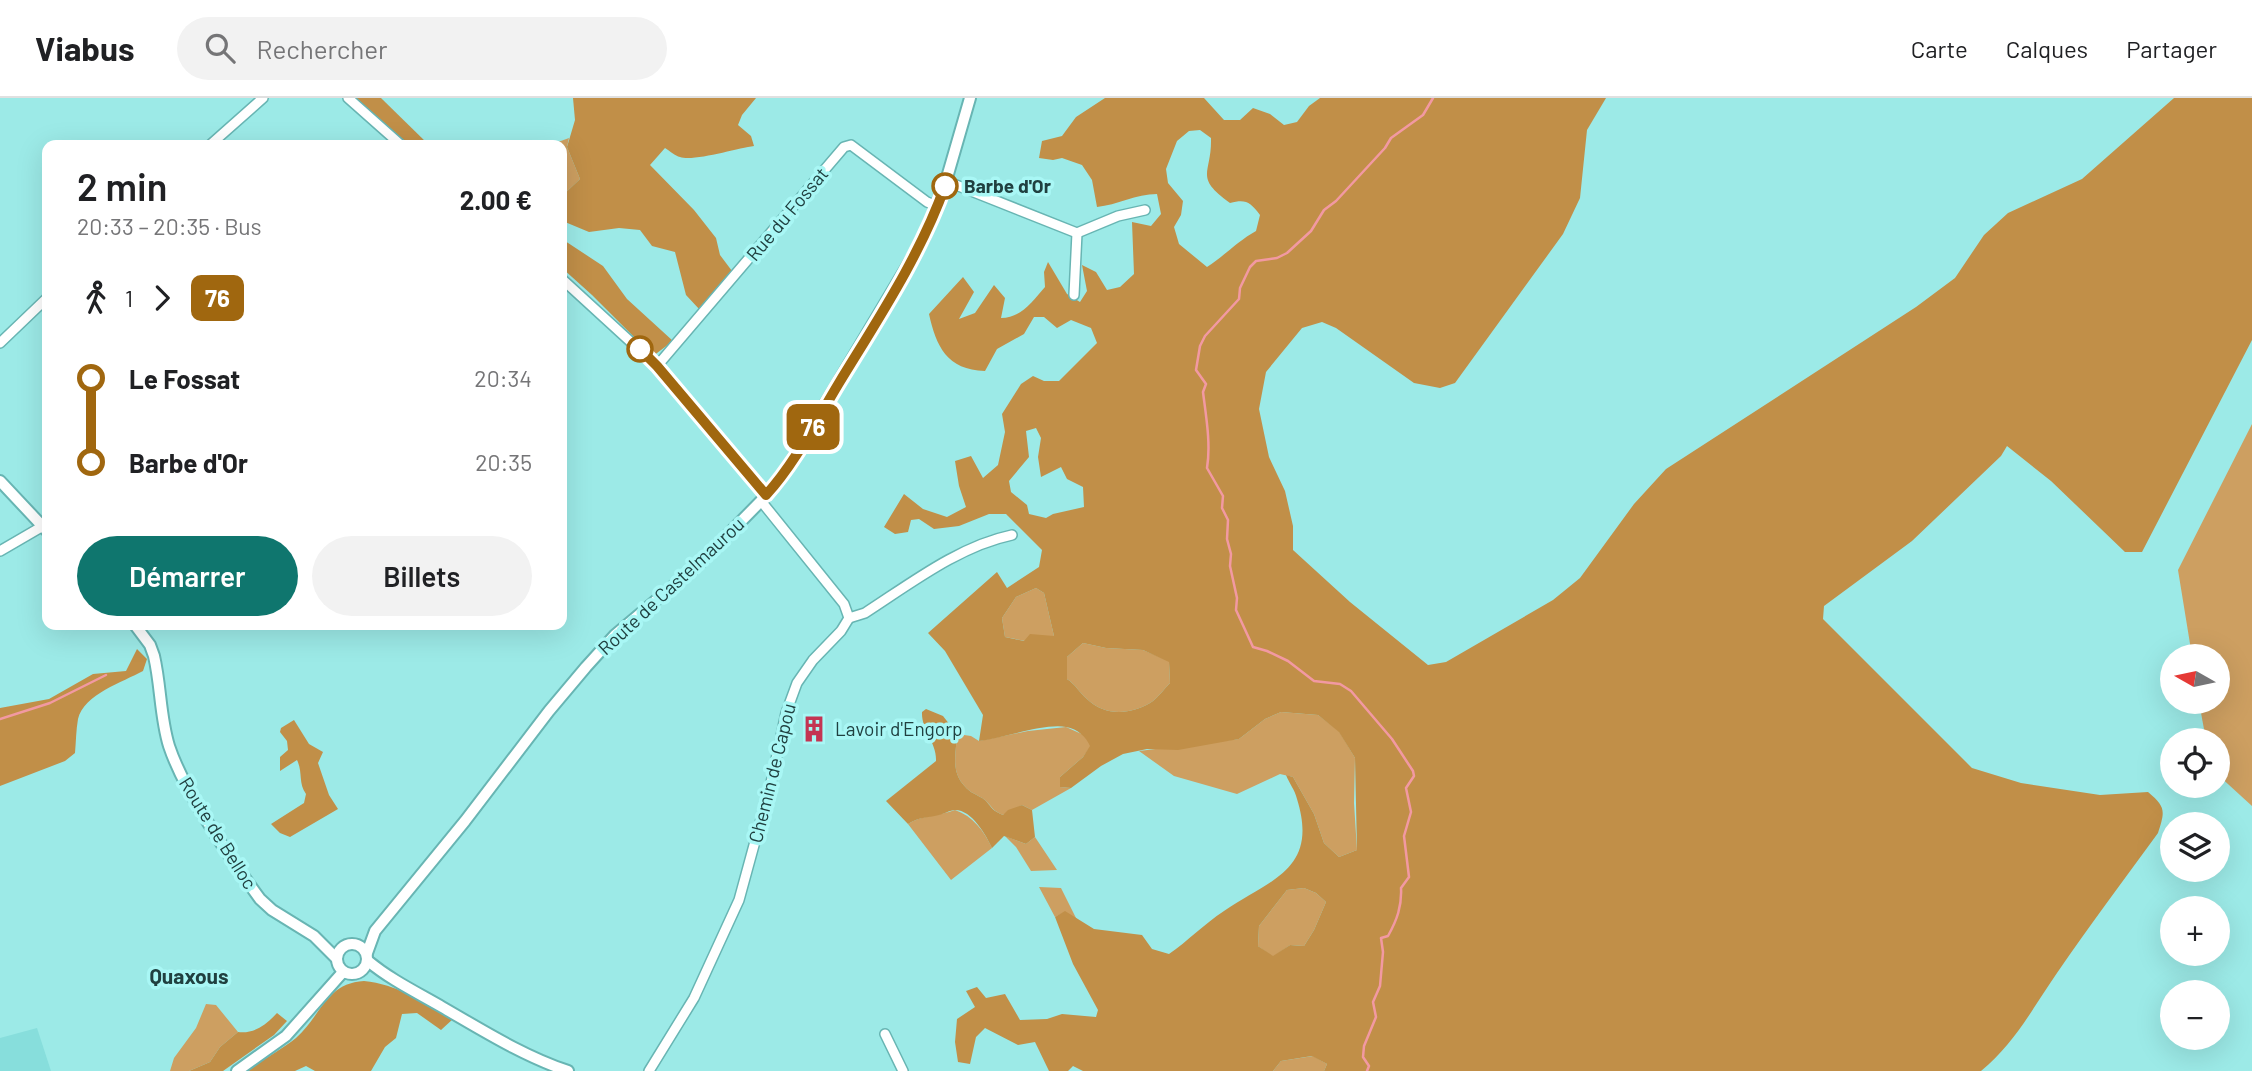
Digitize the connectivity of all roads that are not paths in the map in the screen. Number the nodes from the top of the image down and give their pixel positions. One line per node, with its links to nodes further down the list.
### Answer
1 (263, 98): 4 (street)
2 (348, 98): 5 (street)
3 (970, 98): 6 (street, Route de Castelmaurou)
4 (216, 140)
5 (395, 140)
6 (946, 181): 7 (street, Route de Castelmaurou); 9 (street)
7 (937, 206): 14 (street, Rue du Fossat); 16 (street, Route de Castelmaurou)
8 (1145, 210): 9 (street)
9 (1077, 233): 11 (street)
10 (567, 284): 14 (street)
11 (1074, 295)
12 (42, 303): 13 (street)
13 (0, 343)
14 (657, 366): 16 (street)
15 (0, 481): 17 (street)
16 (764, 498): 21 (street); 23 (street, Route de Castelmaurou)
17 (42, 525)
18 (42, 530): 20 (street)
19 (1012, 536): 21 (street)
20 (0, 551)
21 (849, 618): 34 (street, Chemin de Capou)
22 (139, 630): 24 (street, Route de Belloc)
23 (374, 931): 25 (street, Route de Castelmaurou); 26 (street, Route de Castelmaurou)
24 (314, 936): 25 (street, Route de Belloc); 27 (street, Route de Belloc)
25 (350, 945): 26 (street, Route de Belloc); 27 (street)
26 (367, 957): 29 (street); 30 (street, Route de Belloc)
27 (337, 959): 28 (street, Route de Belloc)
28 (343, 972): 29 (street); 32 (street)
29 (361, 972): 30 (street)
30 (392, 980): 33 (street)
31 (885, 1034): 35 (street)
32 (237, 1071)
33 (568, 1071)
34 (649, 1071)
35 (903, 1071)

